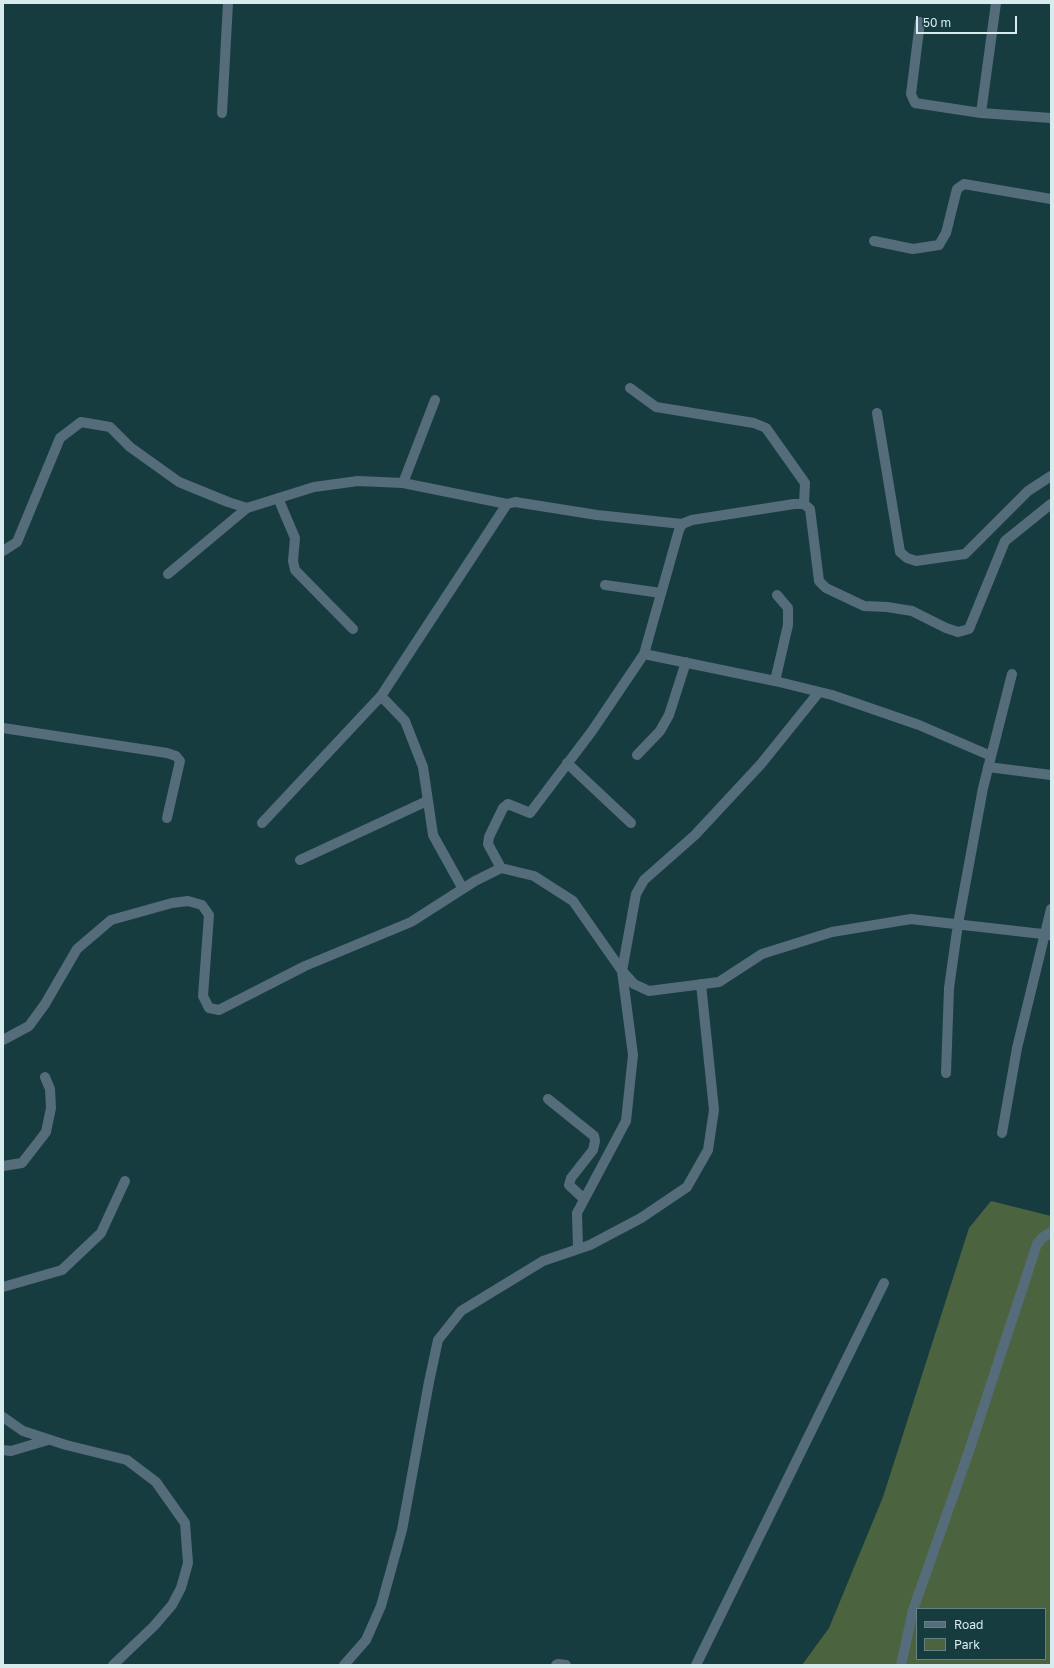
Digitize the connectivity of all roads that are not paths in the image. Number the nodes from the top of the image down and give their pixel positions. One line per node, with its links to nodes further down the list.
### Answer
1 (228, 3): 4 (street)
2 (996, 3): 5 (street)
3 (920, 22): 5 (street)
4 (222, 113)
5 (981, 113): 6 (street)
6 (1051, 118)
7 (1051, 199): 8 (street)
8 (874, 241)
9 (630, 388): 16 (street)
10 (435, 400): 13 (street)
11 (877, 413): 12 (street)
12 (1051, 476)
13 (403, 483): 14 (street); 15 (street)
14 (278, 498): 18 (street); 25 (street)
15 (507, 504): 19 (street); 31 (street)
16 (804, 504): 17 (street); 19 (street)
17 (1051, 504)
18 (247, 508): 20 (street); 21 (street)
19 (682, 524): 23 (street)
20 (3, 551)
21 (168, 574)
22 (605, 585): 23 (street)
23 (661, 593): 26 (street)
24 (778, 595): 29 (street)
25 (353, 629)
26 (644, 654): 27 (street); 35 (street)
27 (686, 662): 29 (street); 33 (street)
28 (1012, 674): 34 (street)
29 (775, 681): 30 (street)
30 (819, 692): 34 (street); 48 (street)
31 (381, 696): 38 (street); 40 (street)
32 (3, 728): 39 (street)
33 (637, 756)
34 (991, 756): 36 (street)
35 (567, 763): 41 (street); 43 (street)
36 (988, 767): 37 (street); 46 (street)
37 (1051, 775)
38 (427, 801): 42 (street); 44 (street)
39 (168, 818)
40 (262, 823)
41 (631, 823)
42 (300, 860)
43 (501, 868): 44 (street); 48 (street)
44 (463, 889): 50 (street)
45 (1051, 909): 47 (street)
46 (958, 924): 47 (street); 49 (street); 51 (street)
47 (1048, 935): 54 (street)
48 (622, 971): 49 (street); 57 (street)
49 (701, 984): 59 (street)
50 (3, 1040)
51 (946, 1073)
52 (45, 1077): 55 (street)
53 (548, 1099): 57 (street)
54 (1002, 1133)
55 (3, 1166)
56 (125, 1181): 61 (street)
57 (584, 1199): 59 (street)
58 (1051, 1232): 70 (street)
59 (578, 1250): 66 (street)
60 (884, 1283): 69 (street)
61 (3, 1287)
62 (3, 1417): 63 (street)
63 (48, 1440): 64 (street); 65 (street)
64 (3, 1450)
65 (113, 1665)
66 (344, 1665)
67 (556, 1665): 68 (street)
68 (566, 1665)
69 (696, 1665)
70 (901, 1665)

